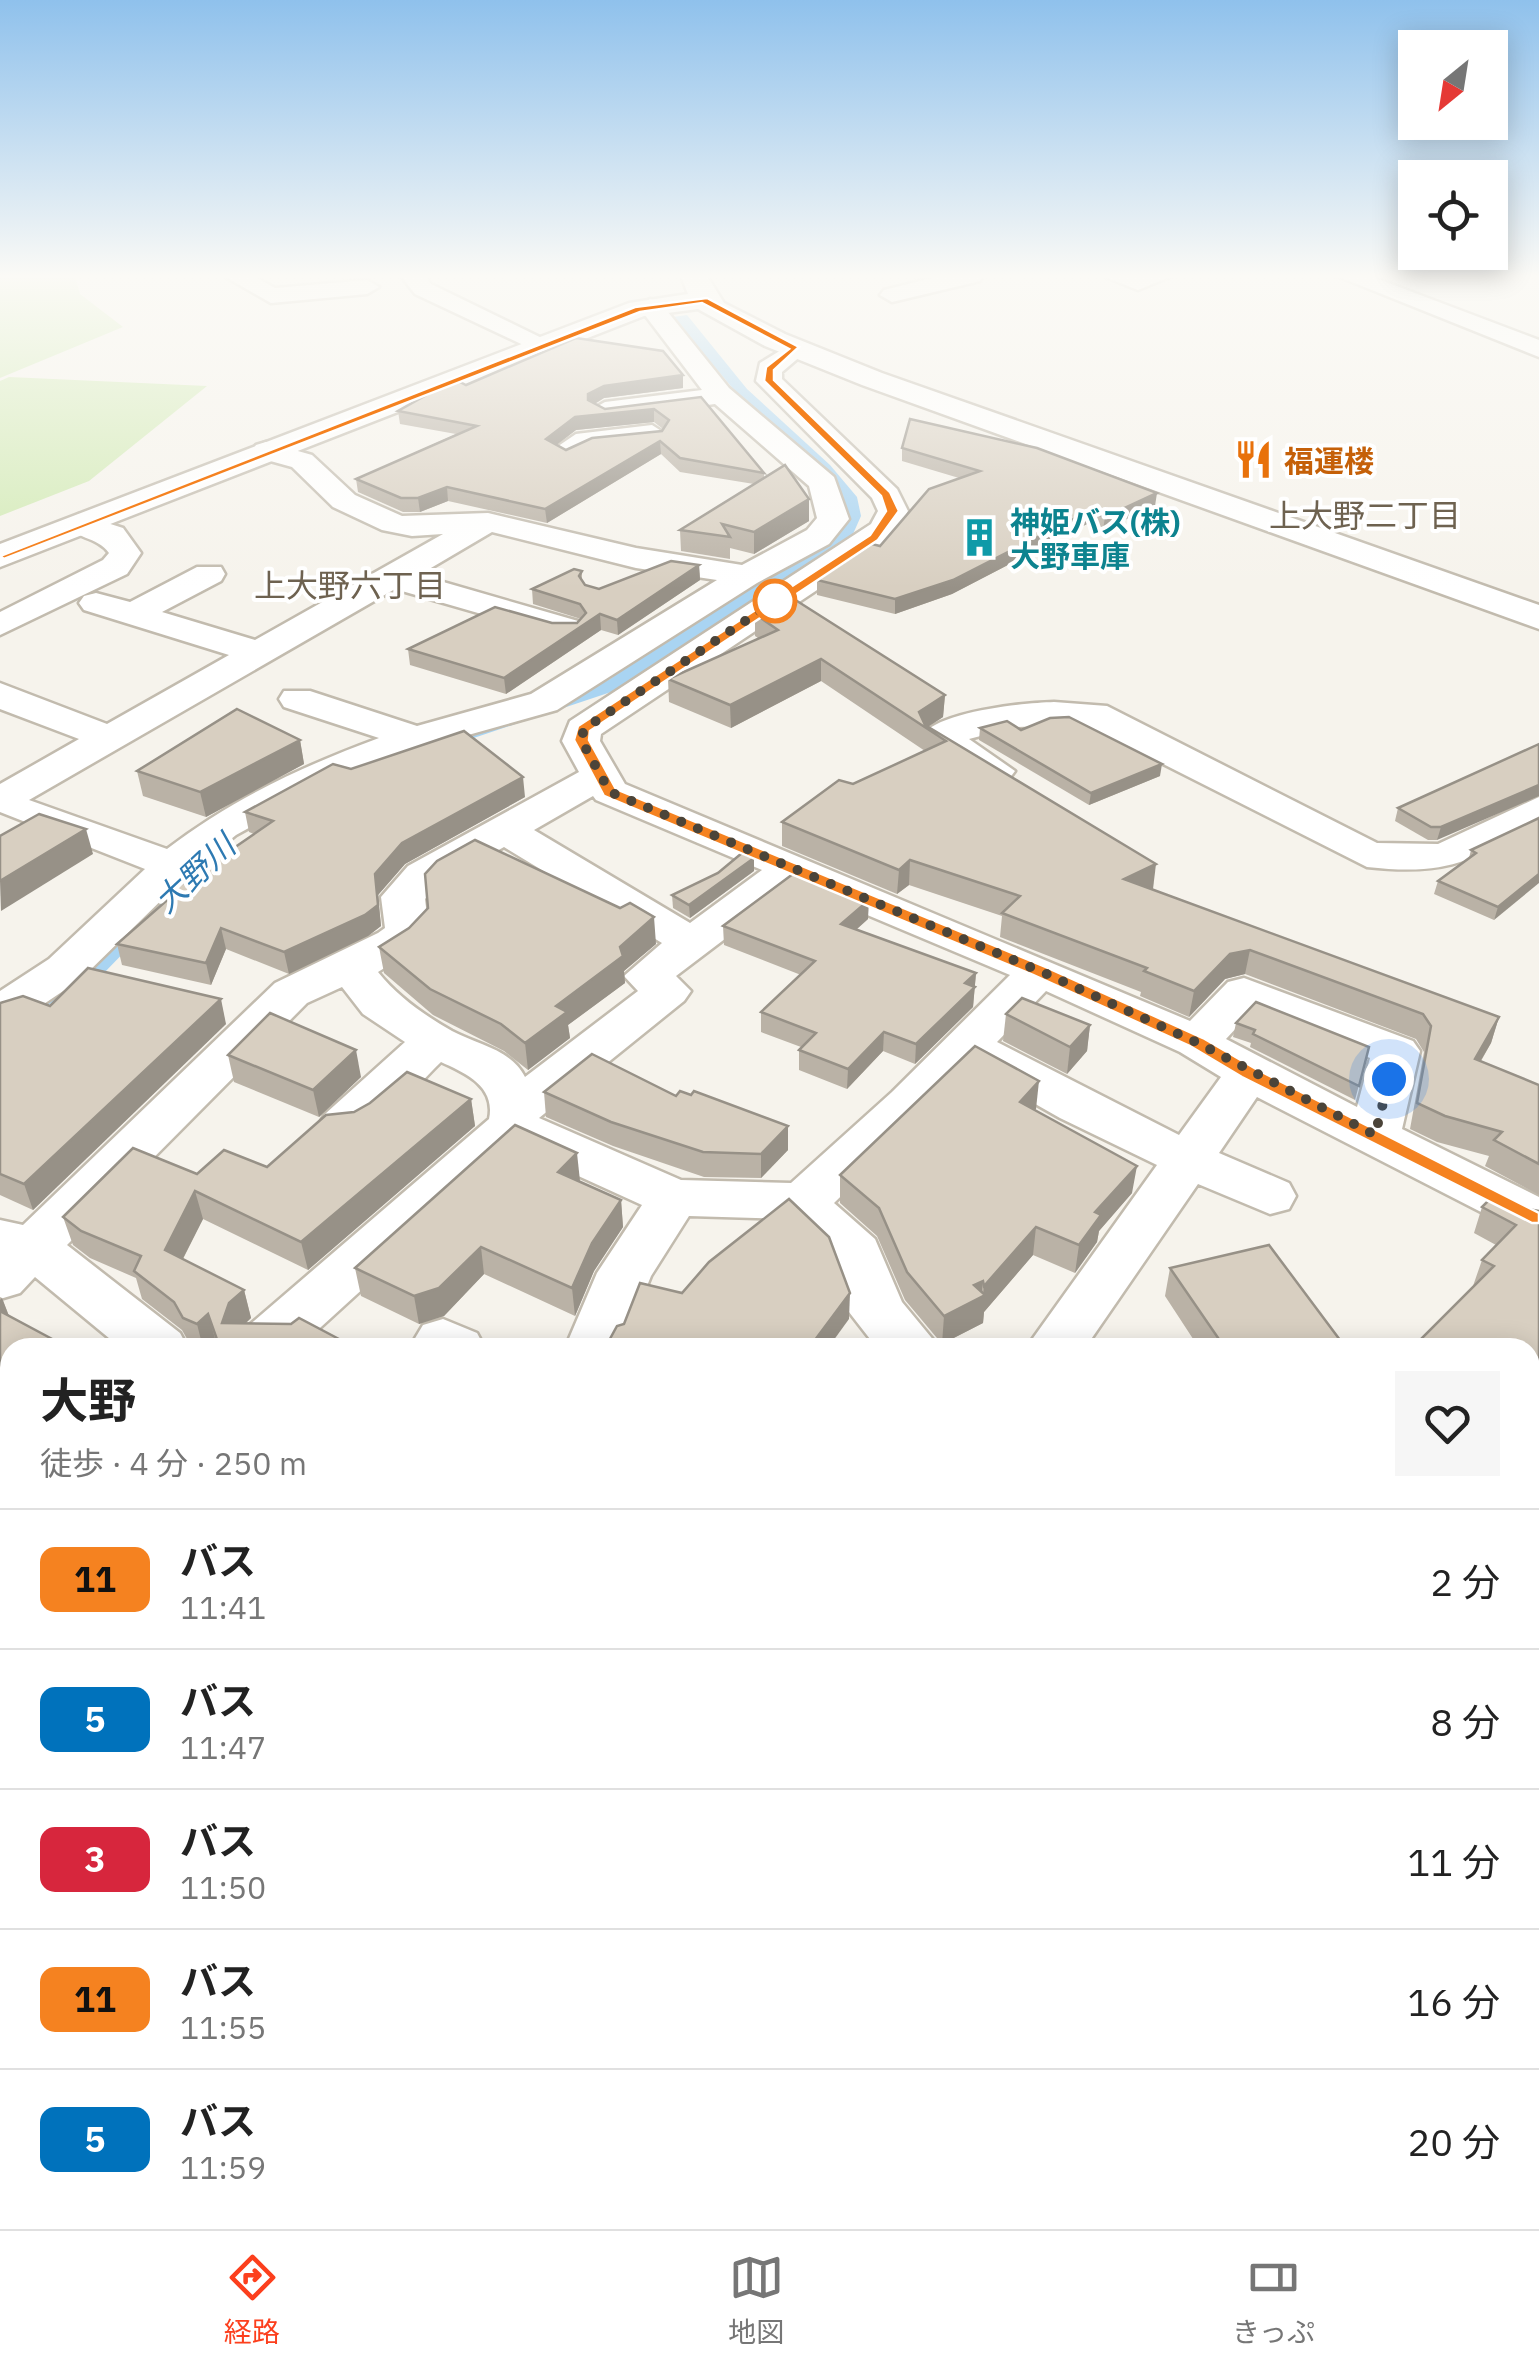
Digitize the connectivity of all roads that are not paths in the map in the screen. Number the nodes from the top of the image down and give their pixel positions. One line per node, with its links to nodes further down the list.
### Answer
1 (451, 380): 9 (street)
2 (708, 380): 6 (street)
3 (772, 380): 5 (street)
4 (879, 380): 22 (street)
5 (774, 388): 6 (street); 19 (street)
6 (720, 396): 7 (street); 16 (street)
7 (644, 404): 8 (street); 10 (street)
8 (605, 410)
9 (266, 450): 11 (street); 12 (street)
10 (564, 451)
11 (488, 522): 14 (street); 17 (street)
12 (79, 523): 13 (street); 23 (street)
13 (0, 556)
14 (666, 562): 16 (street); 18 (street)
15 (209, 574): 21 (street)
16 (745, 576): 19 (street); 27 (street)
17 (390, 577): 24 (street); 25 (street)
18 (618, 584)
19 (794, 589): 27 (street)
20 (96, 603): 21 (street)
21 (133, 614): 25 (street)
22 (1539, 618)
23 (0, 625)
24 (566, 628)
25 (258, 652): 29 (street)
26 (297, 699): 30 (street)
27 (559, 705): 30 (street); 31 (street)
28 (8, 707): 29 (street)
29 (110, 737): 33 (street)
30 (416, 738): 36 (street)
31 (598, 777): 35 (street); 37 (street)
32 (1022, 786): 34 (street)
33 (0, 801): 36 (street)
34 (1539, 810)
35 (507, 830): 38 (street); 40 (street)
36 (173, 865): 39 (street)
37 (792, 868): 38 (street); 41 (street)
38 (691, 942): 48 (street)
39 (65, 969): 42 (street); 43 (street)
40 (352, 969): 44 (street); 56 (street)
41 (1040, 971): 45 (street); 46 (street)
42 (111, 980)
43 (1, 1009)
44 (435, 1041): 48 (street); 49 (street)
45 (1196, 1042): 47 (street); 50 (street)
46 (967, 1044): 51 (street); 54 (street)
47 (1249, 1073): 50 (street); 51 (street)
48 (514, 1117): 53 (street); 58 (street)
49 (343, 1126)
50 (1375, 1135): 55 (street)
51 (1185, 1161): 52 (street); 61 (street)
52 (1270, 1196)
53 (674, 1198): 54 (street); 59 (street)
54 (804, 1201): 60 (street)
55 (1539, 1218)
56 (11, 1254): 57 (street)
57 (144, 1338)
58 (272, 1338)
59 (597, 1338)
60 (902, 1338)
61 (1061, 1338)

